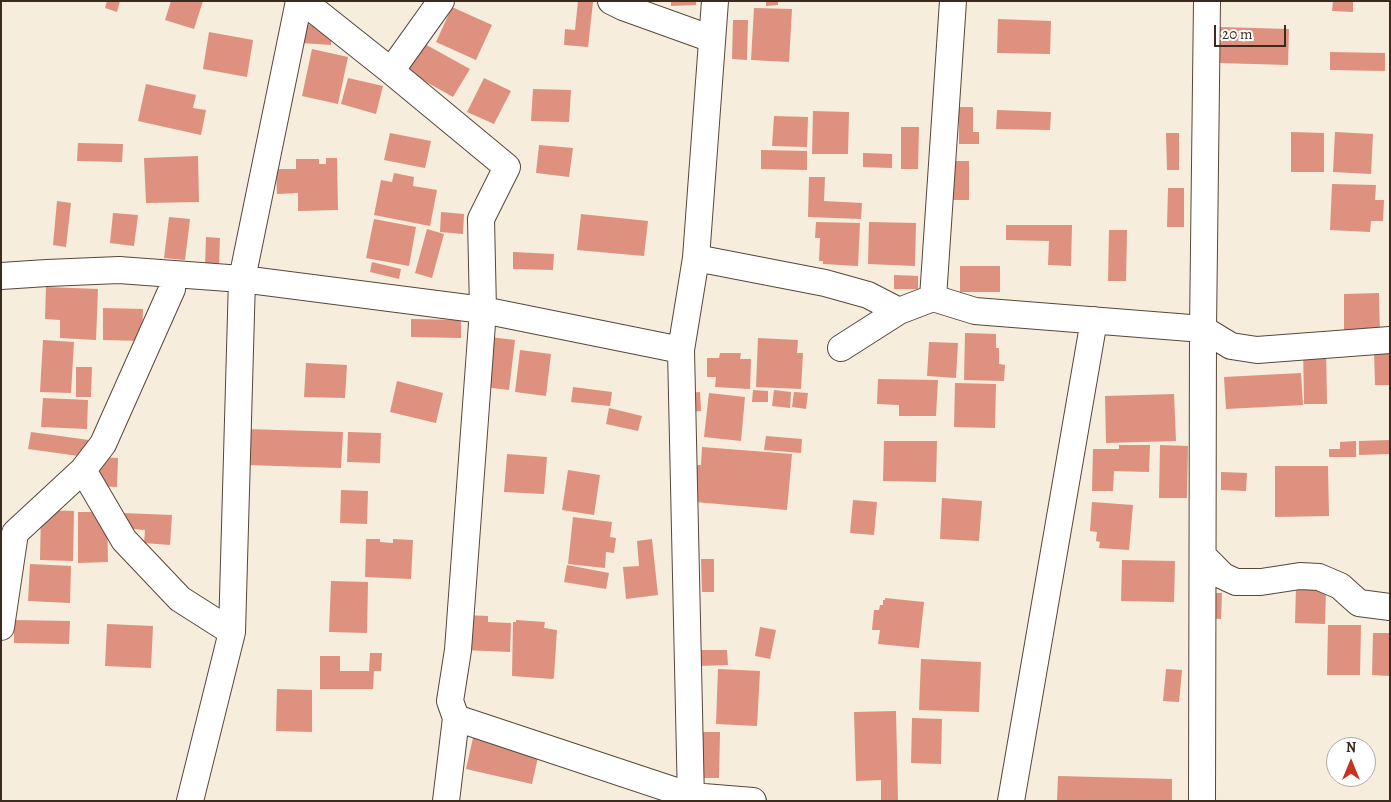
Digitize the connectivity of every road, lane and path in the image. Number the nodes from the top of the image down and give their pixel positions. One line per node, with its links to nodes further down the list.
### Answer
1 (299, 1): 13 (street)
2 (303, 1): 9 (street)
3 (441, 1): 9 (street)
4 (611, 1): 8 (street)
5 (715, 1): 8 (street)
6 (953, 1): 15 (street)
7 (1207, 1): 19 (street)
8 (712, 39): 10 (street)
9 (391, 71): 16 (street)
10 (696, 258): 17 (street); 22 (street)
11 (47, 272): 12 (street); 13 (street); 14 (street)
12 (1, 277): 14 (street)
13 (242, 278): 16 (street); 27 (street)
14 (172, 289): 23 (street)
15 (933, 298): 17 (street); 18 (street)
16 (483, 310): 22 (street); 28 (street)
17 (899, 311): 21 (street)
18 (1094, 320): 19 (street); 33 (street)
19 (1203, 329): 20 (street); 24 (street)
20 (1390, 340)
21 (841, 348)
22 (680, 350): 29 (street)
23 (83, 470): 26 (street); 27 (street)
24 (1203, 556): 25 (street); 34 (street)
25 (1390, 607)
26 (1, 627)
27 (232, 632): 30 (street)
28 (456, 718): 29 (street); 31 (street)
29 (691, 798): 32 (street)
30 (190, 801)
31 (446, 801)
32 (753, 801)
33 (1011, 801)
34 (1202, 801)

